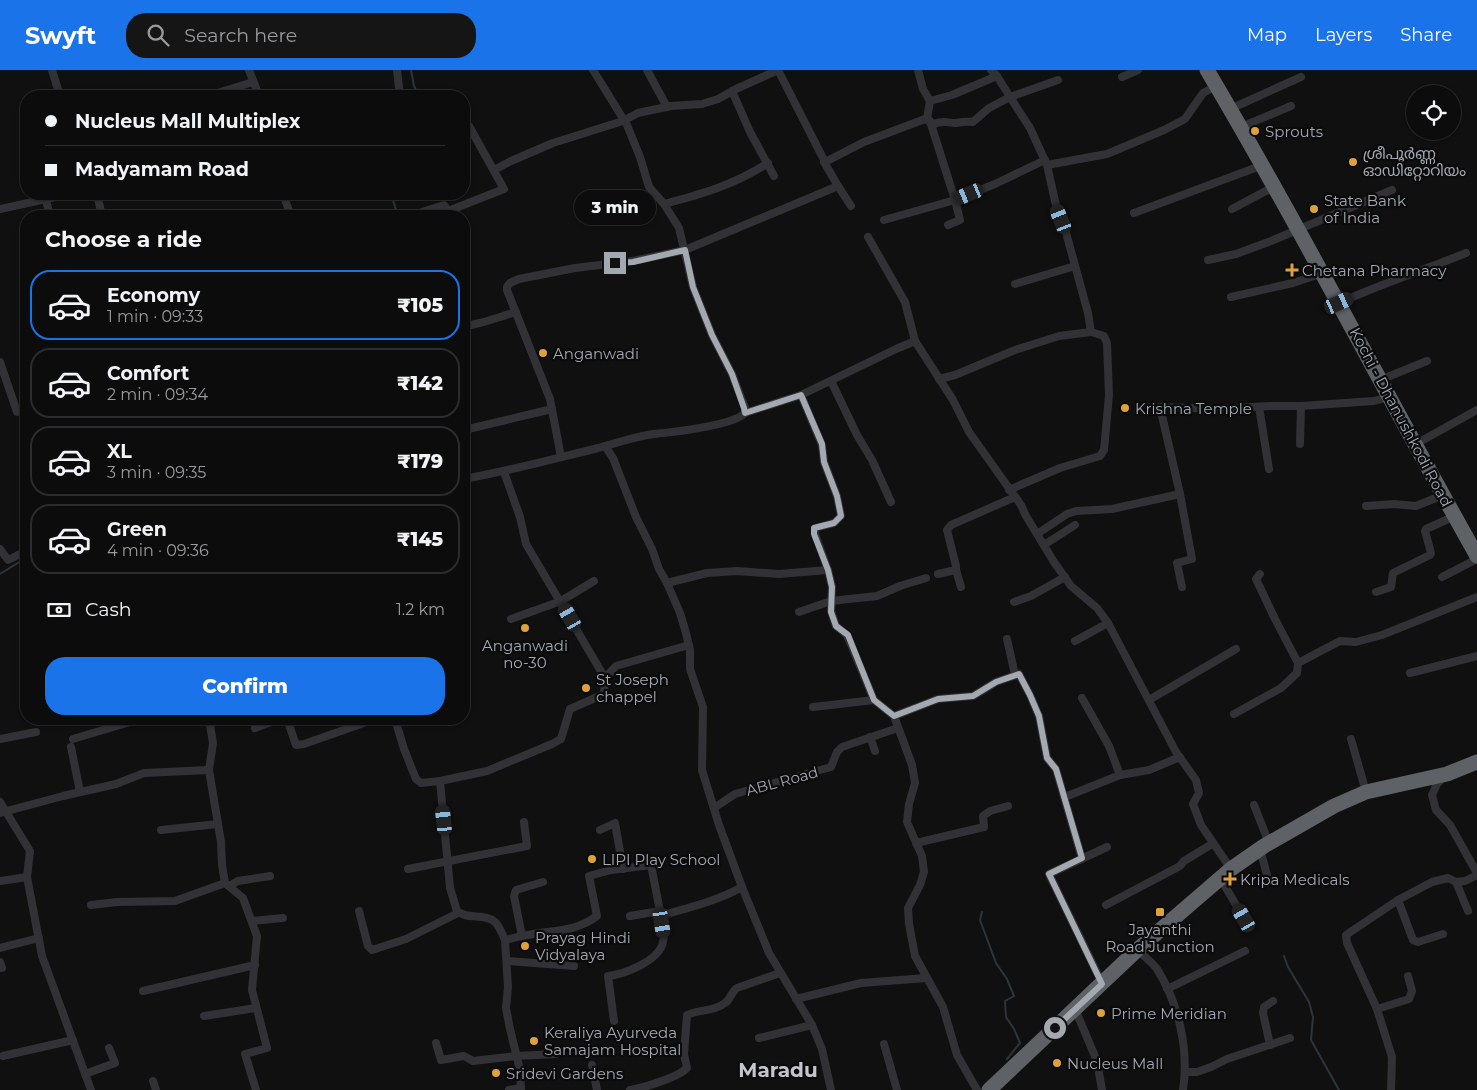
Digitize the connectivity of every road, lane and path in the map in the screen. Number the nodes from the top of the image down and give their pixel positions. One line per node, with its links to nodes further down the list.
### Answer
1 (52, 70): 16 (street)
2 (249, 70): 14 (street)
3 (397, 70): 19 (street)
4 (593, 70): 27 (street)
5 (647, 70): 24 (street)
6 (778, 70): 20 (street); 30 (street)
7 (918, 70): 22 (street)
8 (1138, 70): 11 (street)
9 (1207, 70): 15 (highway, Kochi - Dhanushkodi Road)
10 (994, 73): 21 (street); 22 (street)
11 (1122, 77)
12 (1301, 77): 25 (street)
13 (1058, 80): 21 (street)
14 (253, 82): 17 (street); 18 (street)
15 (1216, 86): 25 (highway, Kochi - Dhanushkodi Road); 32 (street)
16 (58, 90)
17 (227, 90)
18 (256, 90)
19 (399, 90)
20 (732, 91): 24 (street); 31 (street)
21 (1010, 97): 26 (street); 32 (street)
22 (930, 101): 26 (street)
23 (1291, 106): 28 (street)
24 (668, 107): 27 (street)
25 (1230, 109): 28 (highway, Kochi - Dhanushkodi Road)
26 (929, 120): 30 (street); 40 (street)
27 (623, 121): 34 (street); 41 (street)
28 (1241, 127): 33 (highway, Kochi - Dhanushkodi Road)
29 (470, 128): 34 (street)
30 (824, 162): 36 (street)
31 (768, 163): 35 (street); 41 (street)
32 (1046, 163): 40 (street); 56 (street)
33 (1263, 165): 37 (highway, Kochi - Dhanushkodi Road); 48 (street)
34 (494, 170): 47 (street)
35 (774, 176)
36 (838, 186): 42 (street); 53 (street)
37 (1275, 186): 44 (street); 51 (highway, Kochi - Dhanushkodi Road)
38 (1392, 190): 51 (street)
39 (31, 200): 43 (street)
40 (956, 200): 49 (street); 50 (street)
41 (664, 204): 53 (street)
42 (851, 206)
43 (0, 209)
44 (1232, 209)
45 (429, 210): 46 (street)
46 (447, 210)
47 (451, 210)
48 (1134, 213)
49 (884, 220)
50 (948, 225)
51 (1298, 229): 55 (street); 57 (highway, Kochi - Dhanushkodi Road)
52 (868, 237): 64 (street)
53 (685, 250): 61 (street); 76 (street)
54 (1466, 253): 60 (street)
55 (1208, 260)
56 (1075, 266): 58 (street); 63 (street)
57 (1323, 273): 59 (street); 60 (highway, Kochi - Dhanushkodi Road)
58 (1015, 284)
59 (1231, 297)
60 (1339, 303): 68 (highway, Kochi - Dhanushkodi Road)
61 (516, 312): 62 (street); 74 (street)
62 (470, 325)
63 (1091, 332): 67 (street); 86 (street)
64 (915, 341): 67 (street); 69 (street)
65 (1427, 361): 68 (street)
66 (0, 362): 75 (street)
67 (939, 379): 86 (street)
68 (1380, 380): 71 (highway, Kochi - Dhanushkodi Road)
69 (831, 381): 70 (street); 90 (street)
70 (801, 395): 76 (street); 99 (street)
71 (1389, 397): 72 (street); 80 (highway, Kochi - Dhanushkodi Road)
72 (1301, 406): 73 (street); 79 (street)
73 (1260, 407): 83 (street); 87 (street)
74 (552, 409): 78 (street); 82 (street)
75 (17, 412)
76 (745, 413): 81 (street)
77 (1476, 413): 80 (street)
78 (470, 429)
79 (1300, 444)
80 (1414, 444): 88 (highway, Kochi - Dhanushkodi Road)
81 (605, 446): 82 (street); 107 (street)
82 (560, 457): 84 (street)
83 (1269, 469)
84 (504, 472): 85 (street); 113 (street)
85 (470, 478)
86 (1009, 490): 89 (street)
87 (1180, 494): 94 (street); 109 (street)
88 (1443, 495): 91 (street); 92 (highway, Kochi - Dhanushkodi Road)
89 (1015, 497): 94 (street); 100 (street)
90 (891, 502)
91 (1366, 506)
92 (1455, 516): 98 (highway, Kochi - Dhanushkodi Road); 110 (street)
93 (1075, 525): 95 (street)
94 (1037, 534): 95 (street)
95 (1044, 545): 103 (street)
96 (0, 549): 97 (street)
97 (20, 554)
98 (1477, 557): 104 (street)
99 (828, 570): 107 (street); 112 (street)
100 (956, 570): 101 (street); 108 (street)
101 (938, 574)
102 (1260, 574): 123 (street)
103 (1065, 577): 114 (street); 117 (street)
104 (1442, 577)
105 (926, 578): 112 (street)
106 (594, 581): 113 (street)
107 (667, 584): 120 (street)
108 (961, 587)
109 (1182, 587)
110 (1376, 592)
111 (1477, 597): 123 (street)
112 (832, 600): 115 (street); 128 (street)
113 (561, 601): 116 (street); 126 (street)
114 (1014, 602)
115 (799, 612)
116 (511, 619)
117 (1108, 623): 119 (street); 129 (street)
118 (1007, 639): 125 (street)
119 (1075, 641)
120 (688, 645): 126 (street); 158 (street)
121 (1236, 649): 129 (street)
122 (1477, 656): 124 (street)
123 (1298, 663): 131 (street)
124 (1410, 673)
125 (1016, 675): 132 (street); 154 (street)
126 (605, 678): 151 (street)
127 (1082, 698): 150 (street)
128 (874, 700): 130 (street); 132 (street)
129 (1149, 700): 146 (street)
130 (813, 707)
131 (1234, 714)
132 (894, 716): 140 (street)
133 (123, 725): 152 (street)
134 (210, 725): 148 (street)
135 (263, 725): 139 (street)
136 (288, 725): 137 (street)
137 (358, 725)
138 (397, 725): 151 (street)
139 (255, 728)
140 (898, 728): 142 (street, ABL Road); 164 (street)
141 (36, 732): 143 (street)
142 (870, 737): 145 (street); 158 (street, ABL Road)
143 (0, 739)
144 (1351, 739): 153 (street)
145 (875, 751)
146 (1180, 757): 150 (street); 165 (street)
147 (1477, 762): 149 (highway)
148 (209, 770): 152 (street); 161 (street)
149 (1447, 774): 153 (highway); 173 (street)
150 (1120, 775): 154 (street)
151 (440, 781): 169 (street)
152 (80, 792): 159 (street)
153 (1366, 792): 166 (highway)
154 (1064, 797): 168 (street)
155 (0, 802): 159 (street)
156 (1254, 805): 166 (street)
157 (1008, 806): 164 (street)
158 (714, 808): 181 (street)
159 (3, 812): 176 (street)
160 (524, 822): 169 (street)
161 (218, 824): 162 (street); 180 (street)
162 (161, 830)
163 (600, 830): 171 (street)
164 (916, 843): 205 (street)
165 (1212, 844): 172 (street); 184 (street)
166 (1264, 846): 172 (highway); 174 (street)
167 (1107, 848): 168 (street)
168 (1082, 858): 206 (street)
169 (448, 860): 170 (street); 188 (street)
170 (408, 868)
171 (623, 868): 186 (street); 194 (street)
172 (1225, 873): 191 (street); 198 (highway)
173 (1477, 874): 179 (street)
174 (1268, 875)
175 (270, 876): 180 (street)
176 (27, 877): 177 (street); 195 (street)
177 (0, 881)
178 (543, 882): 194 (street)
179 (1456, 882): 182 (street); 187 (street)
180 (227, 884): 183 (street); 192 (street)
181 (742, 887): 186 (street); 203 (street)
182 (1398, 900): 193 (street); 213 (street)
183 (91, 905)
184 (1106, 905)
185 (359, 911): 188 (street)
186 (660, 911): 189 (street); 215 (street)
187 (1468, 911)
188 (458, 913): 196 (street)
189 (630, 916)
190 (283, 918): 192 (street)
191 (1244, 918)
192 (252, 921): 201 (street)
193 (1443, 934)
194 (522, 936): 196 (street)
195 (39, 938): 197 (street); 219 (street)
196 (505, 940): 200 (street)
197 (0, 948)
198 (1137, 950): 206 (highway); 207 (street)
199 (1246, 951): 207 (street)
200 (507, 961): 202 (street); 226 (street)
201 (255, 965): 208 (street); 211 (street)
202 (574, 966)
203 (780, 972): 209 (street); 237 (street)
204 (1408, 976): 213 (street)
205 (926, 978): 209 (street); 240 (street)
206 (1102, 984): 212 (highway)
207 (1167, 989): 228 (street)
208 (143, 991)
209 (796, 999): 216 (street)
210 (1272, 1001): 222 (street)
211 (256, 1008): 214 (street); 234 (street)
212 (1075, 1009): 241 (highway); 242 (street)
213 (1376, 1009): 244 (street)
214 (204, 1016)
215 (614, 1021)
216 (812, 1025): 217 (street); 238 (street)
217 (759, 1038)
218 (1290, 1038): 222 (street)
219 (73, 1040): 225 (street); 229 (street)
220 (436, 1043): 226 (street)
221 (884, 1044): 239 (street)
222 (1270, 1045): 228 (street)
223 (109, 1048): 229 (street)
224 (556, 1054): 226 (street)
225 (4, 1056)
226 (517, 1056): 231 (street)
227 (592, 1066): 236 (street)
228 (1186, 1072): 243 (street)
229 (85, 1074): 232 (street)
230 (153, 1081): 233 (street)
231 (521, 1089): 235 (street)
232 (91, 1090)
233 (156, 1090)
234 (256, 1090)
235 (509, 1090)
236 (597, 1090)
237 (630, 1090)
238 (831, 1090)
239 (897, 1090)
240 (977, 1090)
241 (989, 1090)
242 (1102, 1090)
243 (1183, 1090)
244 (1391, 1090)

